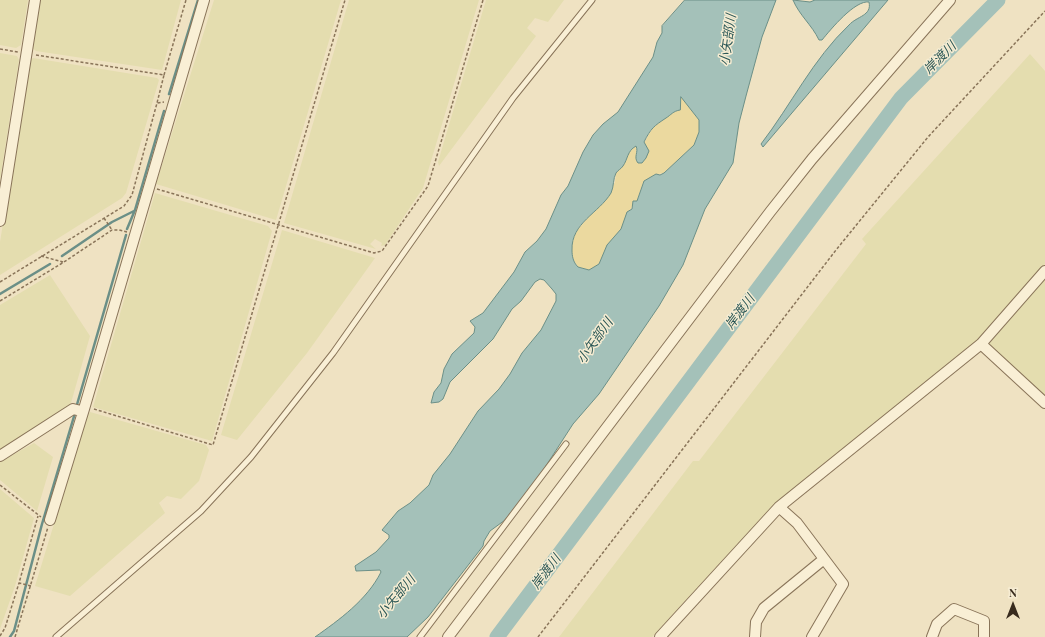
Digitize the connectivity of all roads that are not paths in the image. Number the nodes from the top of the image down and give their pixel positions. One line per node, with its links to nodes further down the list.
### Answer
1 (34, 0): 5 (street)
2 (204, 0): 9 (street)
3 (592, 0): 15 (lane)
4 (950, 0): 17 (street)
5 (0, 221)
6 (1045, 271): 7 (street)
7 (981, 344): 8 (street); 12 (street)
8 (1045, 403)
9 (79, 410): 11 (street); 13 (street)
10 (566, 444): 16 (lane)
11 (0, 456)
12 (779, 507): 14 (street); 18 (street)
13 (43, 518)
14 (824, 559): 19 (street); 20 (street)
15 (56, 637)
16 (420, 637)
17 (448, 637)
18 (660, 637)
19 (755, 637)
20 (812, 637)
21 (932, 637): 22 (street)
22 (984, 637)

